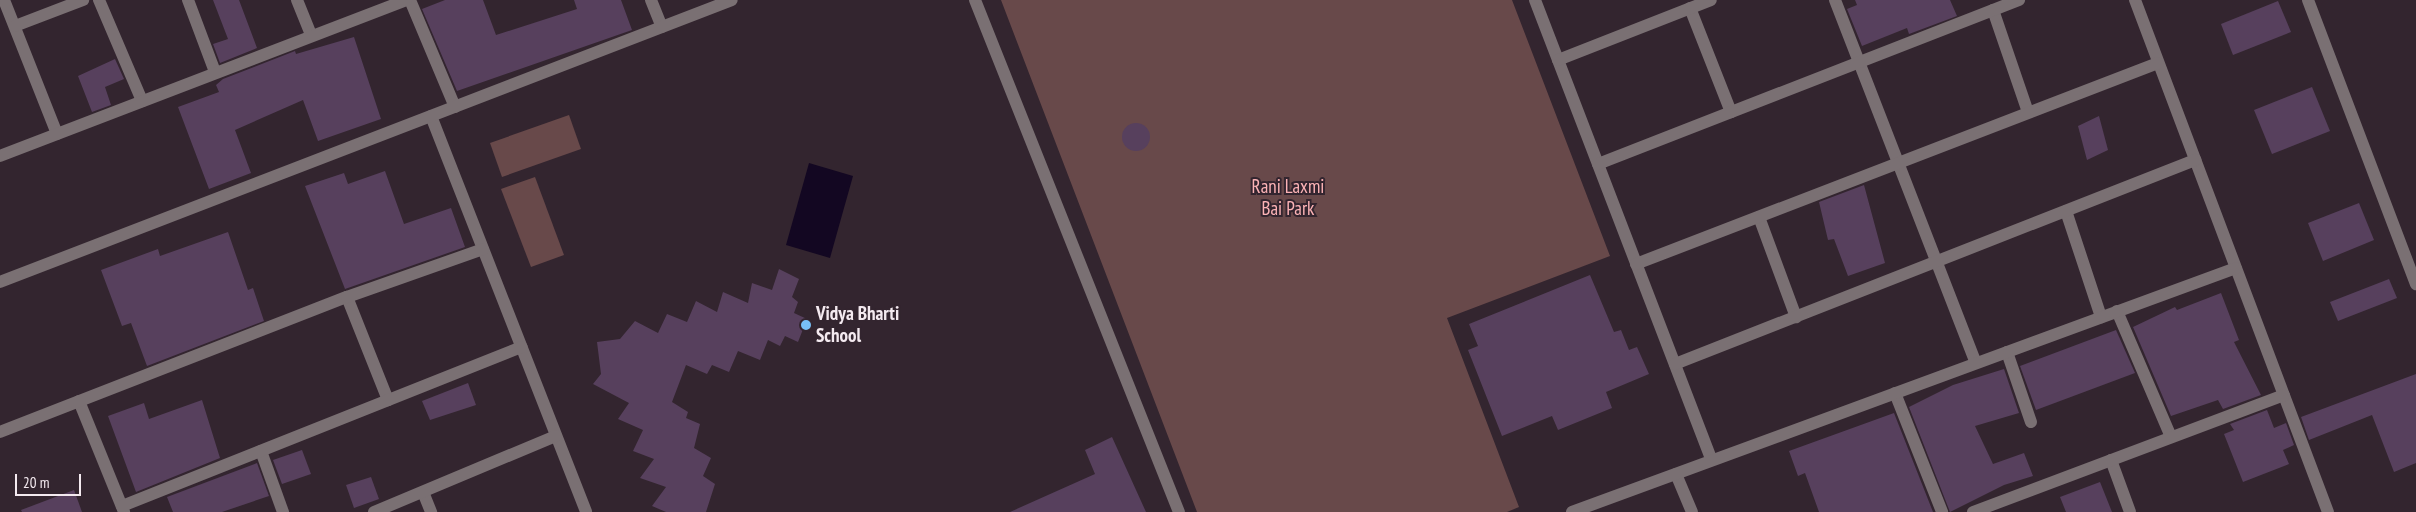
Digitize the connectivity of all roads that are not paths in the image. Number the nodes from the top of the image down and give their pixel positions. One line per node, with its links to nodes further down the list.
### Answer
1 (4, 0): 19 (street)
2 (83, 0): 19 (street)
3 (99, 0): 26 (street)
4 (188, 0): 25 (street)
5 (297, 0): 21 (street)
6 (406, 0): 21 (street)
7 (410, 0): 27 (street)
8 (651, 0): 20 (street)
9 (732, 0): 20 (street)
10 (975, 0): 70 (street)
11 (1535, 0): 22 (street)
12 (1711, 0): 17 (street)
13 (1835, 0): 23 (street)
14 (2019, 0): 18 (street)
15 (2134, 0): 24 (street)
16 (2308, 0): 43 (street)
17 (1690, 8): 22 (street); 28 (street)
18 (1993, 10): 23 (street); 29 (street)
19 (15, 26): 31 (street)
20 (662, 27): 27 (street)
21 (311, 35): 25 (street)
22 (1558, 60): 35 (street)
23 (1859, 62): 28 (street); 34 (street)
24 (2158, 63): 29 (street); 33 (street)
25 (215, 72): 26 (street)
26 (142, 101): 31 (street)
27 (455, 107): 30 (street)
28 (1731, 112): 35 (street)
29 (2028, 112): 34 (street)
30 (431, 116): 38 (street); 42 (street)
31 (57, 134): 32 (street)
32 (0, 156)
33 (2195, 160): 36 (street); 41 (street)
34 (1898, 163): 37 (street); 39 (street)
35 (1598, 164): 40 (street)
36 (2066, 211): 39 (street); 47 (street)
37 (1758, 217): 40 (street); 46 (street)
38 (483, 249): 44 (street); 48 (street)
39 (1936, 262): 46 (street); 50 (street)
40 (1636, 264): 51 (street)
41 (2236, 268): 45 (street); 53 (street)
42 (0, 282)
43 (2416, 284)
44 (347, 297): 54 (street); 55 (street)
45 (2117, 311): 47 (street); 59 (street)
46 (1796, 317): 51 (street)
47 (2101, 317): 49 (street)
48 (521, 347): 54 (street); 58 (street)
49 (2007, 352): 50 (street); 56 (street)
50 (1976, 363): 52 (street)
51 (1675, 364): 61 (street)
52 (1895, 393): 61 (street); 73 (street)
53 (2284, 395): 59 (street); 76 (street)
54 (388, 400): 60 (street)
55 (79, 402): 57 (street); 65 (street)
56 (2031, 422)
57 (0, 432)
58 (556, 436): 64 (street); 69 (street)
59 (2171, 437): 62 (street)
60 (261, 451): 65 (street); 66 (street)
61 (1712, 460): 63 (street)
62 (2111, 460): 74 (street); 75 (street)
63 (1676, 474): 71 (street); 72 (street)
64 (423, 492): 67 (street); 68 (street)
65 (123, 509)
66 (283, 512)
67 (374, 512)
68 (431, 512)
69 (586, 512)
70 (1179, 512)
71 (1572, 512)
72 (1692, 512)
73 (1942, 512)
74 (1973, 512)
75 (2130, 512)
76 (2328, 512)

